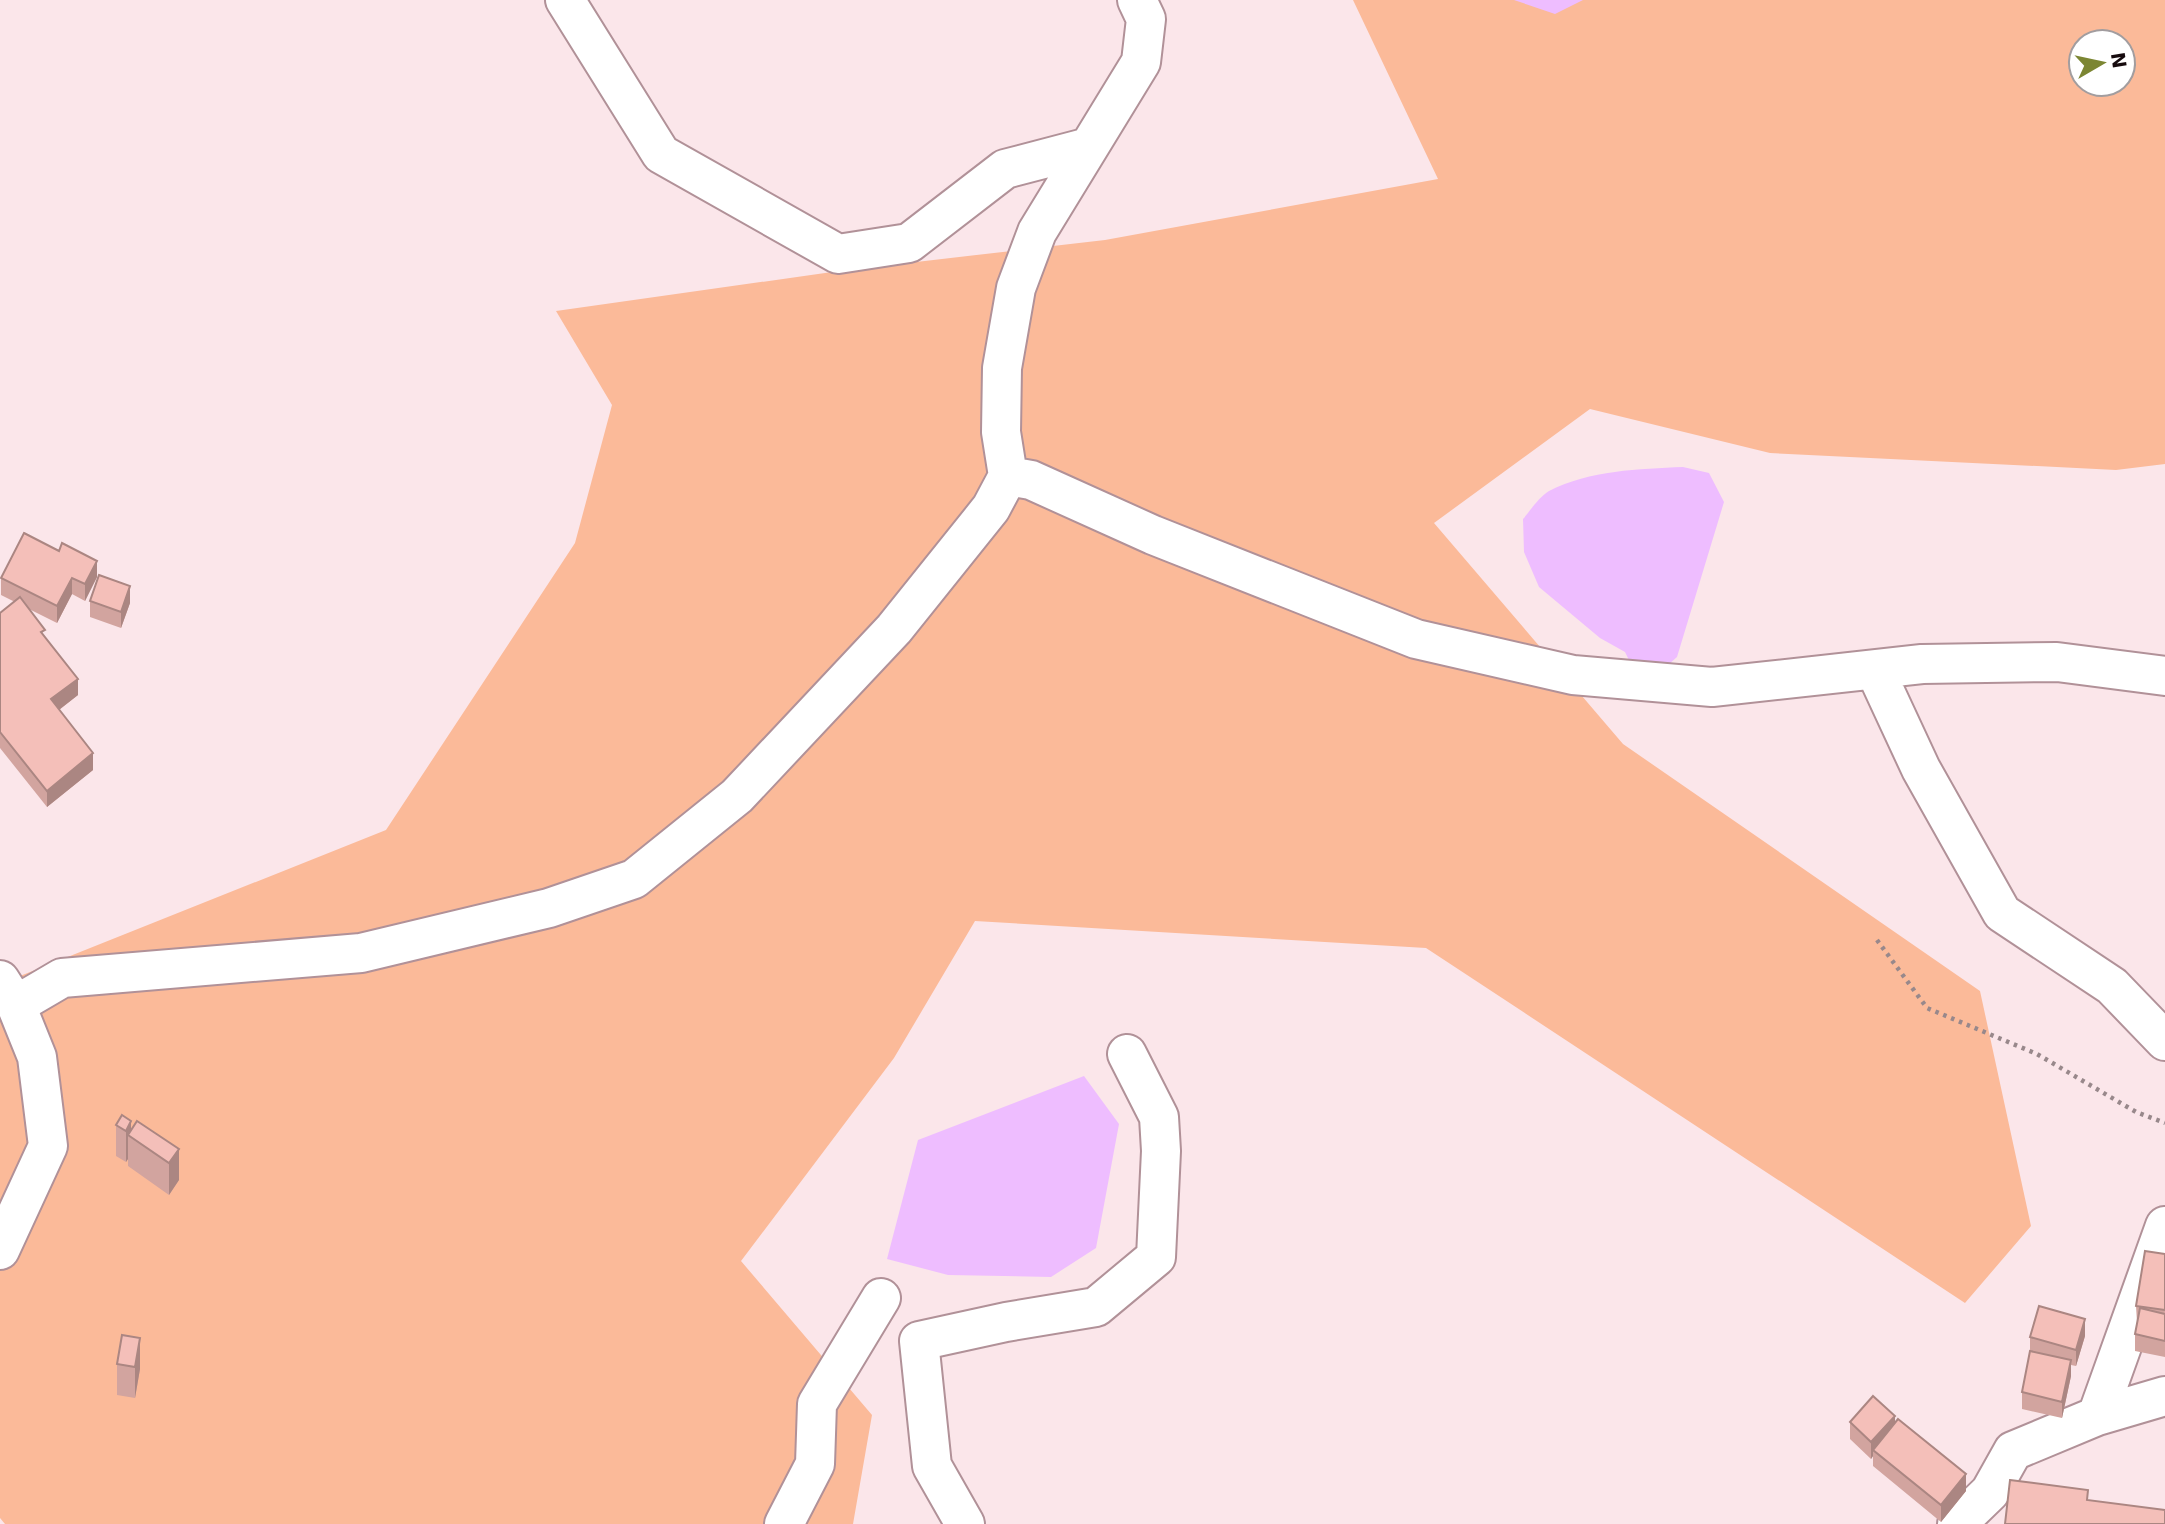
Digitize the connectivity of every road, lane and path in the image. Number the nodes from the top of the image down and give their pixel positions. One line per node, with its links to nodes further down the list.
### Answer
1 (565, 0): 3 (street)
2 (1148, 6): 3 (street)
3 (1089, 147): 4 (street)
4 (1008, 476): 5 (street); 8 (street)
5 (1875, 670): 6 (street); 9 (street)
6 (2165, 676)
7 (1877, 940): 11 (path)
8 (8, 993): 13 (street)
9 (2165, 1041)
10 (1127, 1054): 18 (street)
11 (2165, 1124)
12 (2165, 1226): 16 (street)
13 (0, 1250)
14 (881, 1298): 17 (street)
15 (2165, 1396): 16 (street)
16 (2097, 1416): 19 (street)
17 (784, 1524)
18 (965, 1524)
19 (1957, 1524)

